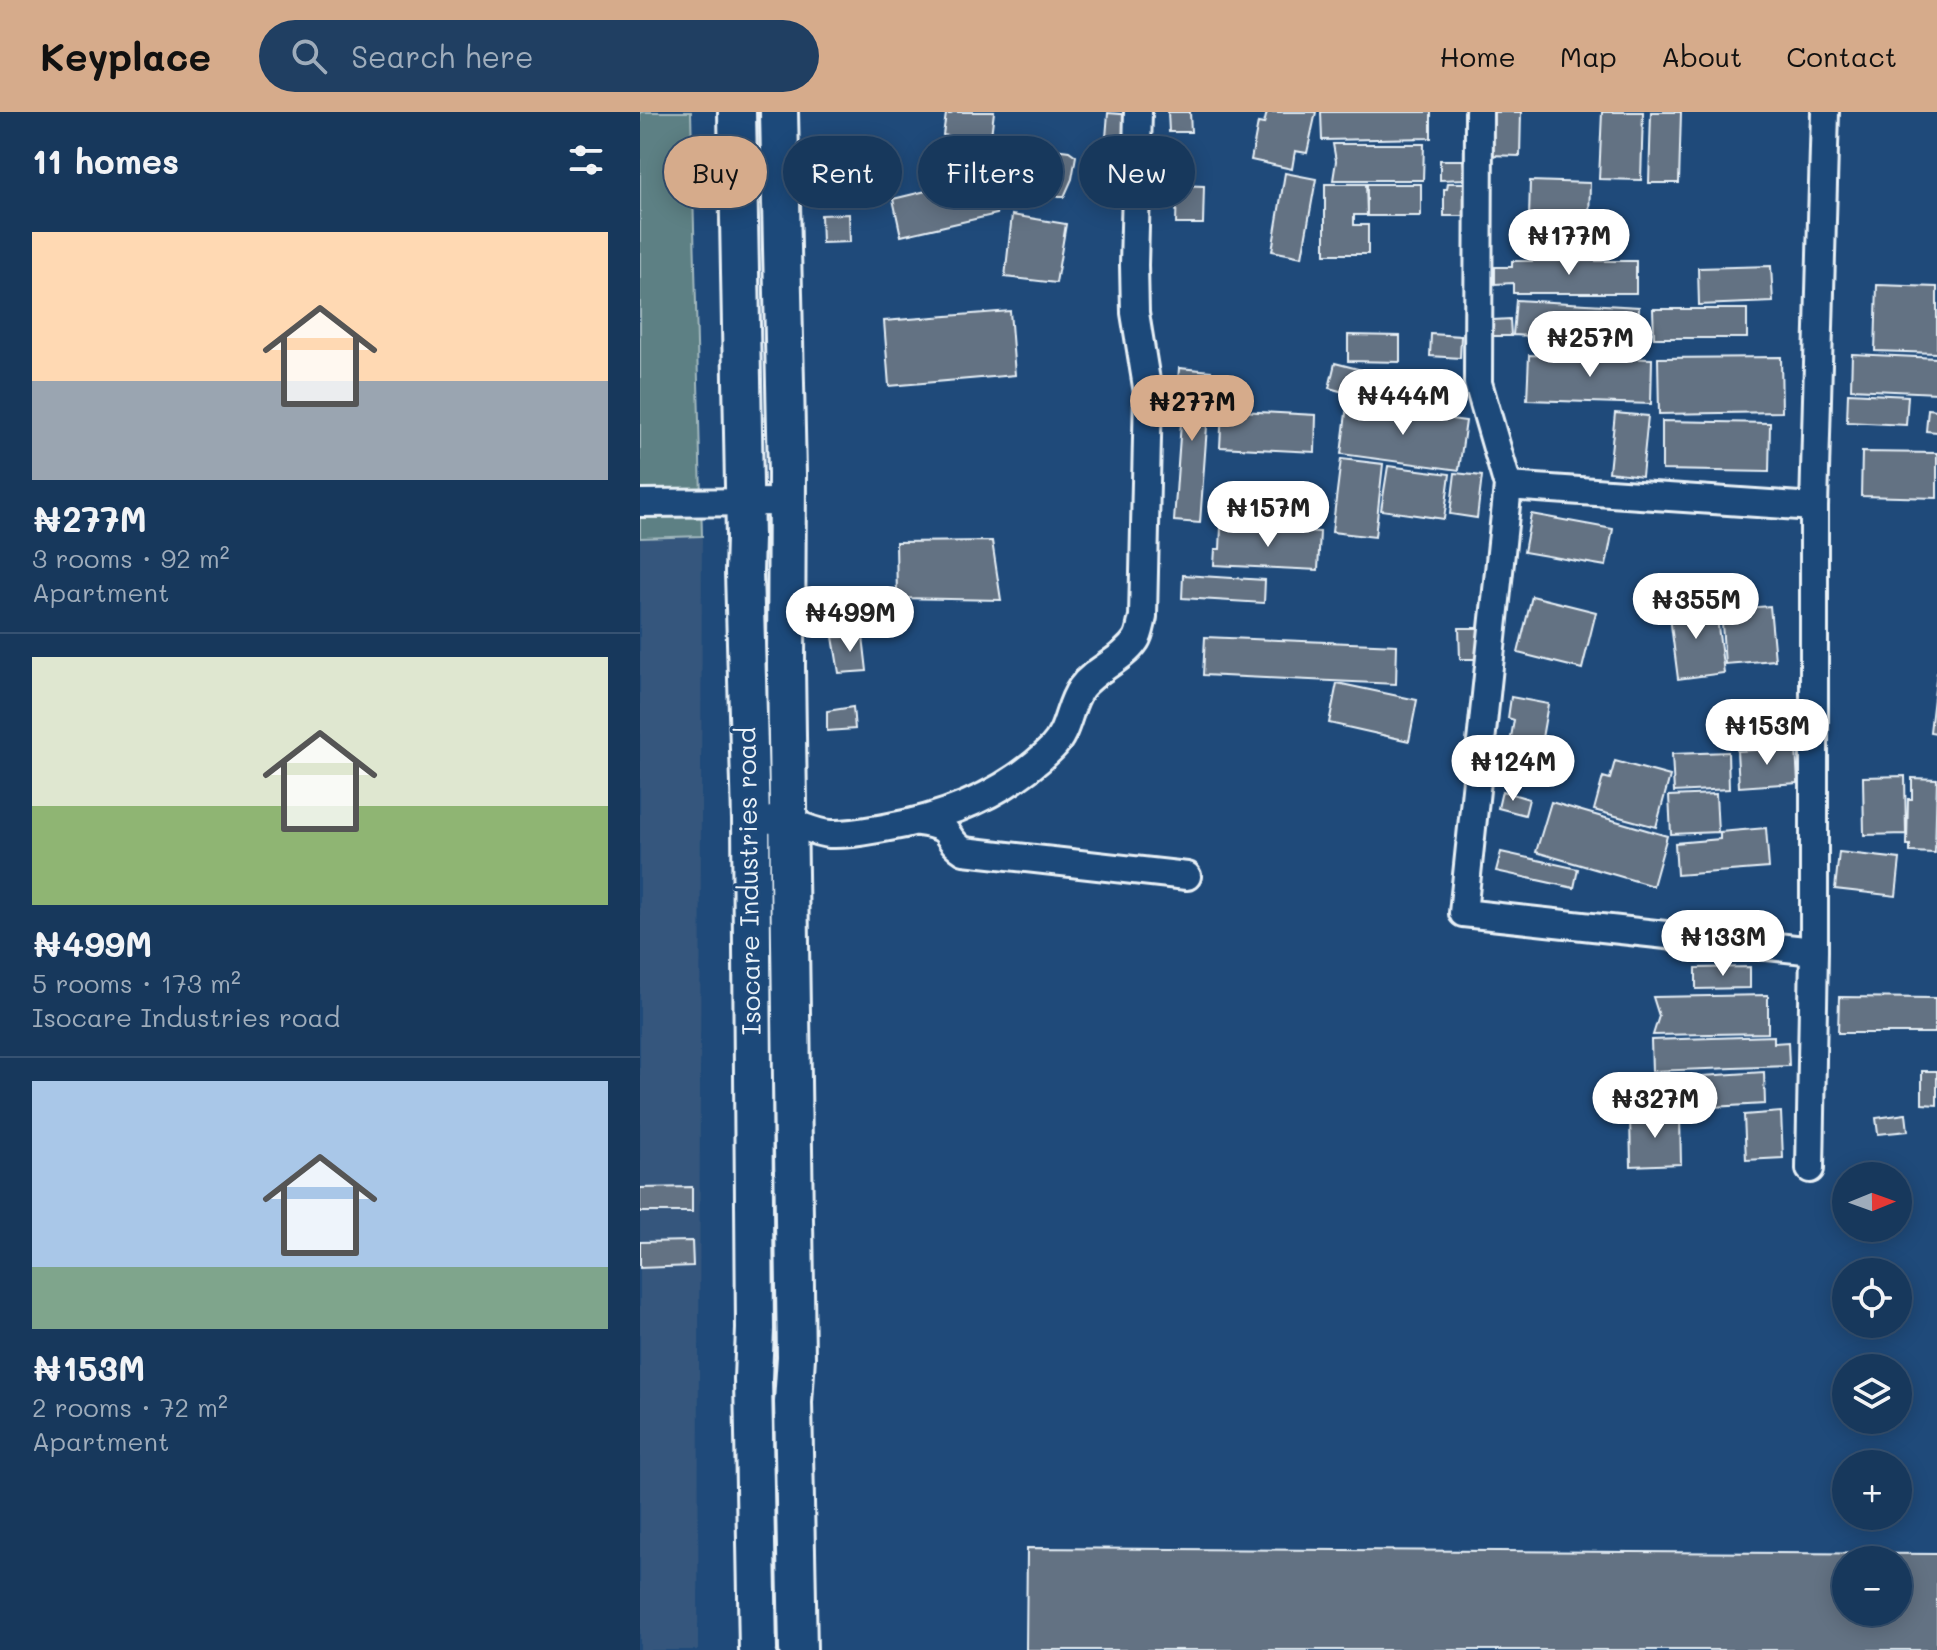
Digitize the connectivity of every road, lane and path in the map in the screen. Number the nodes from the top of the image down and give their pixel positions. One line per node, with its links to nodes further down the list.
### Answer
1 (737, 112): 9 (street, Isocare Industries road)
2 (779, 112): 7 (street, Isocare Industries road)
3 (1138, 112): 13 (street)
4 (1479, 112): 6 (street)
5 (1825, 112): 10 (street)
6 (1508, 486): 10 (street); 15 (street)
7 (786, 502): 9 (street); 12 (street, Isocare Industries road)
8 (640, 503): 9 (street)
9 (744, 503): 11 (street, Isocare Industries road)
10 (1814, 507): 15 (street)
11 (751, 820): 12 (street); 17 (street, Isocare Industries road)
12 (788, 820): 13 (street); 18 (street, Isocare Industries road)
13 (918, 822): 14 (street)
14 (1187, 876)
15 (1814, 951): 16 (street)
16 (1810, 1169)
17 (758, 1650)
18 (798, 1650)

